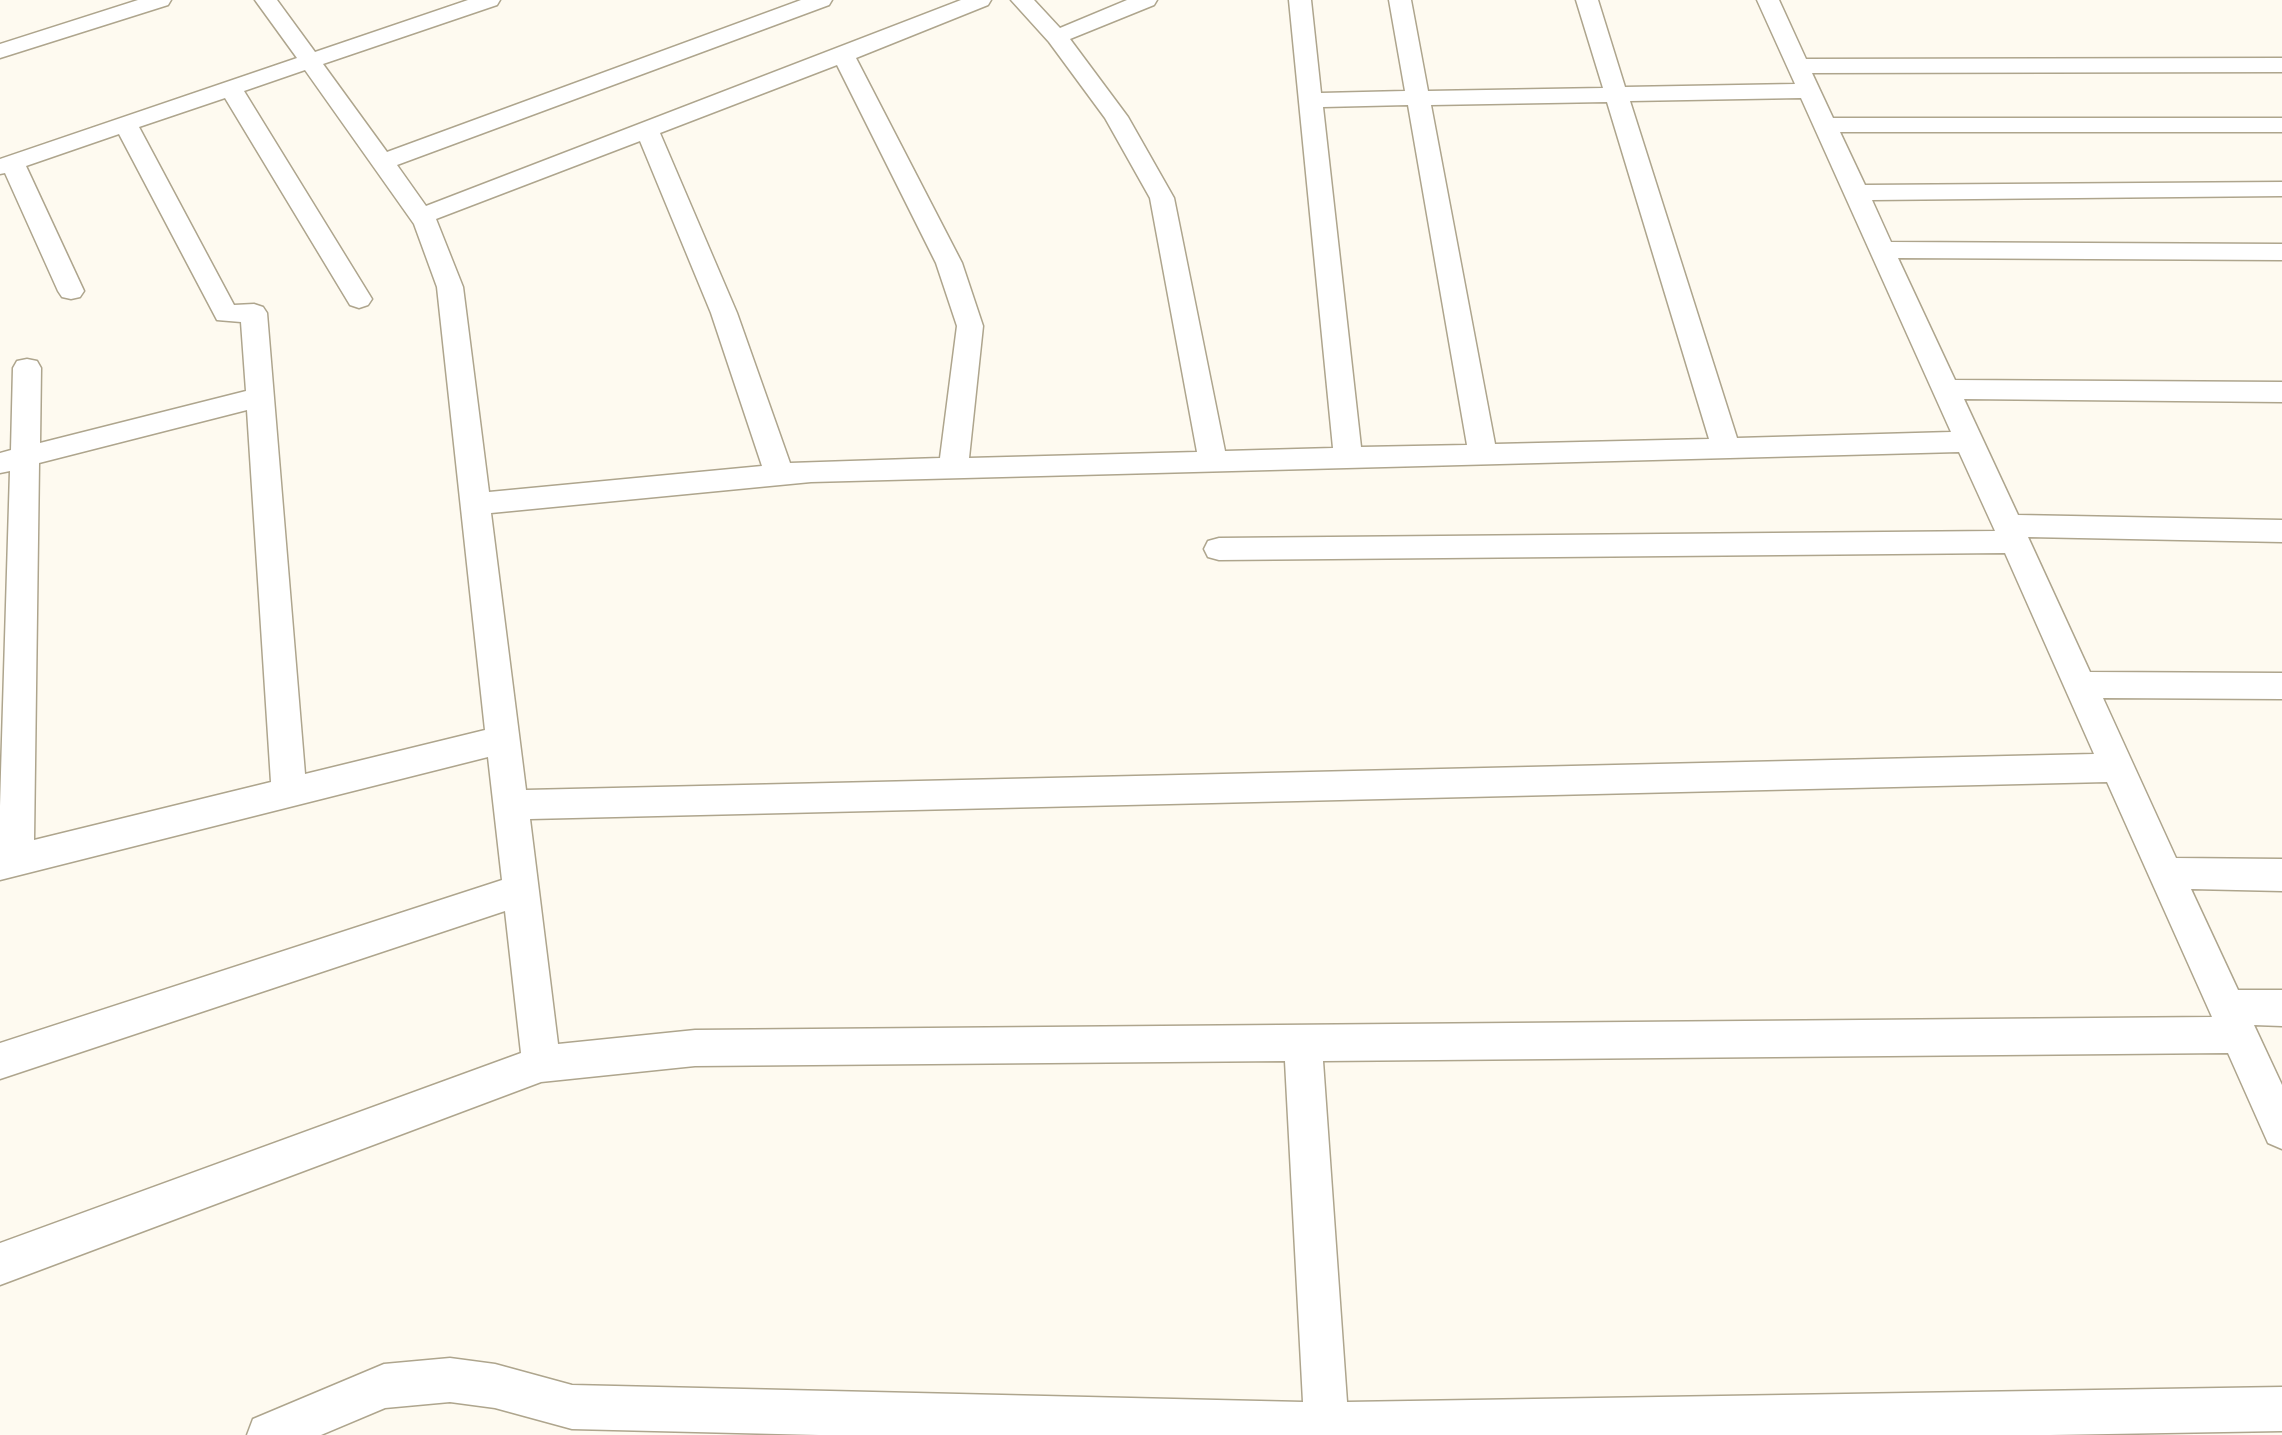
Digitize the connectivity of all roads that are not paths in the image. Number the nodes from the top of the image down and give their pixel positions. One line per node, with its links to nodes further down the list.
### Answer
1 (160, 0): 13 (street)
2 (266, 0): 15 (street)
3 (489, 0): 15 (street)
4 (821, 0): 26 (street)
5 (980, 0): 14 (street)
6 (1022, 0): 12 (street)
7 (1146, 0): 12 (street)
8 (1300, 0): 21 (street)
9 (1400, 0): 20 (street)
10 (1587, 0): 19 (street)
11 (1768, 0): 17 (street)
12 (1057, 37): 44 (street)
13 (0, 51)
14 (843, 55): 25 (street); 45 (street)
15 (310, 61): 18 (street); 26 (street)
16 (2282, 65): 17 (street)
17 (1804, 79): 19 (street); 23 (street)
18 (231, 88): 22 (street); 34 (street)
19 (1616, 95): 20 (street); 40 (street)
20 (1418, 98): 21 (street); 41 (street)
21 (1311, 100): 42 (street)
22 (126, 124): 27 (street); 38 (street)
23 (1825, 125): 24 (street); 29 (street)
24 (2282, 125)
25 (647, 130): 30 (street); 46 (street)
26 (383, 162): 30 (street)
27 (7, 165): 33 (street)
28 (2282, 189): 29 (street)
29 (1856, 193): 31 (street)
30 (422, 216): 47 (street)
31 (1882, 250): 32 (street); 36 (street)
32 (2282, 252)
33 (71, 291)
34 (359, 299)
35 (27, 368): 43 (street)
36 (1946, 389): 37 (street); 39 (street)
37 (2282, 392)
38 (260, 397): 43 (street); 55 (street)
39 (1970, 442): 40 (street); 49 (street)
40 (1726, 448): 41 (street)
41 (1483, 454): 42 (street)
42 (1348, 458): 44 (street)
43 (13, 459): 57 (street)
44 (1213, 462): 45 (street)
45 (953, 468): 46 (street)
46 (780, 475): 47 (street)
47 (476, 504): 53 (street)
48 (2282, 531): 49 (street)
49 (2012, 534): 50 (street); 51 (street)
50 (1219, 549)
51 (2080, 685): 52 (street); 54 (street)
52 (2282, 686)
53 (503, 739): 55 (street); 56 (street)
54 (2118, 768): 56 (street); 58 (street)
55 (289, 792): 57 (street)
56 (511, 806): 60 (street)
57 (8, 862)
58 (2166, 873): 59 (street); 62 (street)
59 (2282, 875)
60 (521, 890): 64 (street); 65 (street)
61 (2282, 1008): 62 (street)
62 (2233, 1021): 63 (street); 66 (street)
63 (1303, 1042): 65 (street); 69 (street)
64 (0, 1061)
65 (542, 1064): 67 (street)
66 (2282, 1129)
67 (0, 1264)
68 (2282, 1409): 69 (street)
69 (1327, 1430): 70 (street)
70 (268, 1435)

